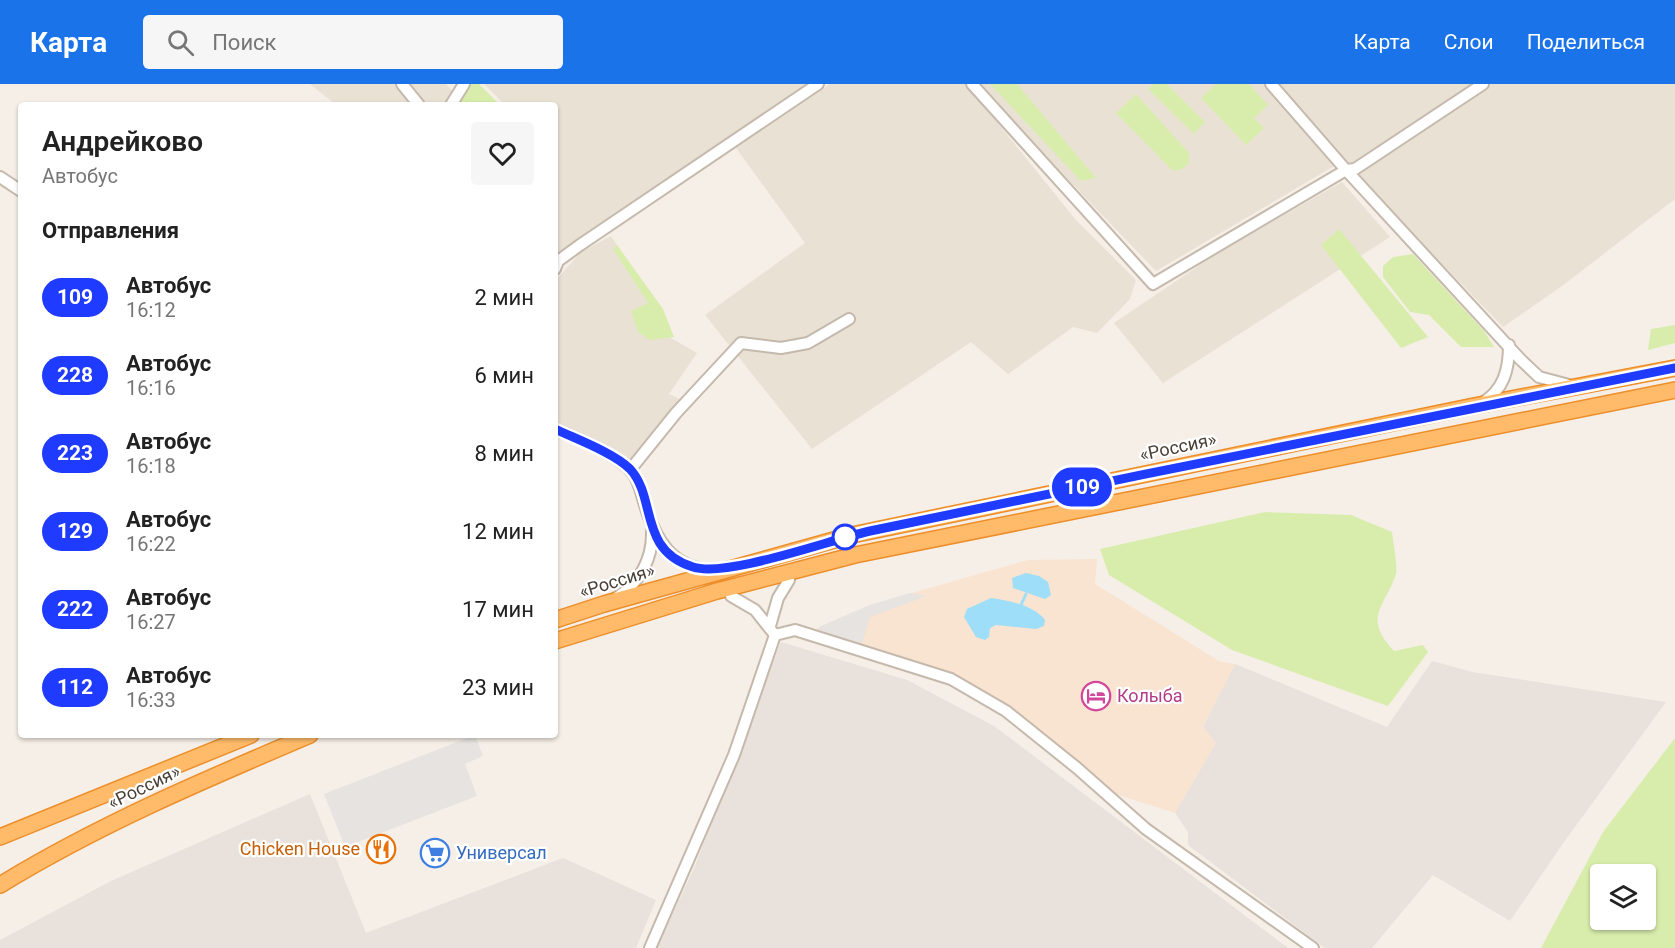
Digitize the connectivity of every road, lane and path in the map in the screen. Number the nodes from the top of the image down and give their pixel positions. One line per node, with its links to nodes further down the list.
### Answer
1 (402, 84): 7 (street)
2 (464, 84): 8 (street)
3 (818, 84): 12 (street)
4 (972, 84): 9 (street)
5 (1271, 84): 9 (street)
6 (1483, 84): 9 (street)
7 (417, 102)
8 (453, 102)
9 (1346, 170): 14 (street)
10 (0, 177): 11 (street)
11 (18, 189)
12 (558, 261)
13 (849, 319): 20 (street)
14 (1509, 345): 16 (street); 18 (street)
15 (1675, 368): 16 (highway, «Россия»)
16 (1584, 386): 18 (highway, «Россия»)
17 (1675, 390): 22 (highway)
18 (1474, 406): 23 (highway, «Россия»)
19 (558, 430): 20 (street)
20 (630, 470): 21 (street)
21 (652, 527): 23 (street); 26 (street)
22 (897, 546): 24 (highway); 29 (highway)
23 (727, 569): 26 (highway, «Россия»)
24 (789, 580): 25 (highway); 28 (street)
25 (731, 596): 28 (street); 30 (highway)
26 (604, 604): 27 (highway, «Россия»)
27 (558, 619)
28 (772, 630): 35 (street); 36 (street)
29 (558, 639)
30 (558, 648)
31 (244, 738): 33 (highway, «Россия»)
32 (303, 738): 34 (highway, «Россия»)
33 (0, 837)
34 (0, 885)
35 (650, 948)
36 (1313, 948)

